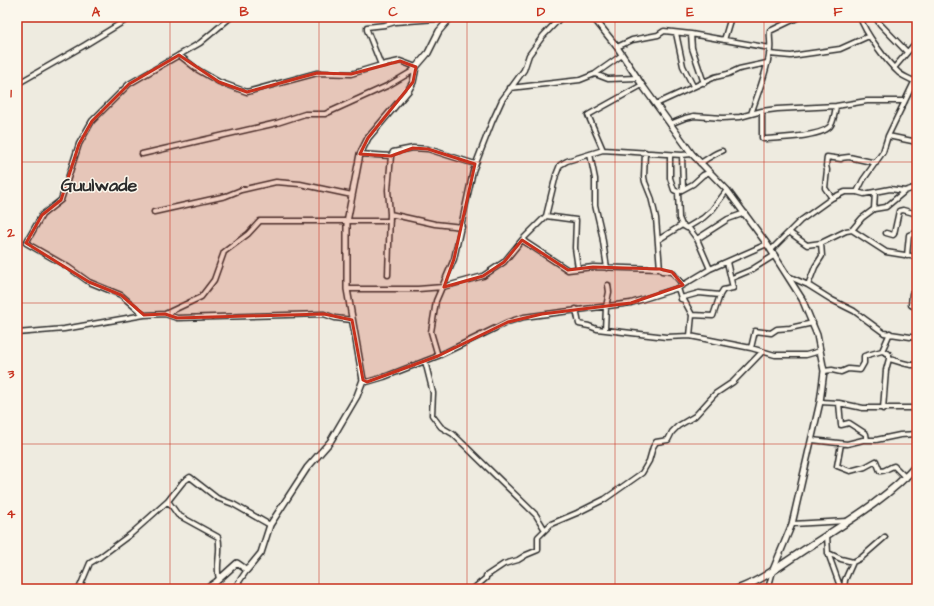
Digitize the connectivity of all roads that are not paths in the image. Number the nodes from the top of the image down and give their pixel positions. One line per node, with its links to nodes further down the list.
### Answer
1 (130, 17): 31 (street)
2 (231, 17): 20 (street)
3 (450, 17): 23 (street); 24 (street)
4 (561, 17): 34 (street)
5 (732, 17): 14 (street)
6 (799, 17): 17 (street)
7 (866, 17): 10 (street)
8 (875, 17): 18 (street)
9 (596, 18): 16 (street)
10 (861, 18): 13 (street)
11 (676, 33): 12 (street); 16 (street); 33 (street)
12 (691, 34): 14 (street); 30 (street)
13 (869, 36): 19 (street); 25 (street)
14 (724, 40): 17 (street)
15 (917, 41): 18 (street)
16 (617, 47): 21 (street)
17 (770, 48): 19 (street)
18 (907, 52): 25 (street)
19 (769, 54): 22 (street)
20 (179, 55): 23 (street); 111 (street)
21 (622, 55): 26 (street); 28 (street)
22 (767, 63): 30 (street); 39 (street)
23 (381, 65): 24 (street)
24 (416, 68): 46 (street); 47 (street)
25 (894, 68): 29 (street)
26 (595, 74): 28 (street); 34 (street)
27 (917, 76): 29 (street)
28 (638, 78): 32 (street)
29 (916, 82): 35 (street)
30 (704, 83): 33 (street)
31 (17, 84)
32 (642, 85): 36 (street); 43 (street)
33 (693, 86): 36 (street)
34 (510, 88): 55 (street)
35 (905, 101): 37 (street); 41 (street)
36 (656, 104): 40 (street)
37 (836, 106): 38 (street); 38 (street)
38 (762, 111): 39 (street)
39 (751, 114): 40 (street)
40 (670, 124): 49 (street)
41 (888, 136): 42 (street); 54 (street)
42 (917, 142)
43 (603, 150): 45 (street); 48 (street)
44 (722, 151): 53 (street)
45 (645, 152): 50 (street); 83 (street)
46 (142, 154)
47 (360, 154): 52 (street); 64 (street)
48 (590, 154): 71 (street); 92 (street)
49 (692, 154): 51 (street); 53 (street)
50 (670, 155): 51 (street); 61 (street)
51 (682, 155): 58 (street)
52 (391, 156): 55 (street); 69 (street)
53 (700, 163): 56 (street)
54 (876, 163): 62 (street); 65 (street)
55 (475, 164): 76 (street)
56 (710, 172): 58 (street); 59 (street)
57 (917, 187): 60 (street)
58 (683, 189): 61 (street)
59 (727, 190): 68 (street); 75 (street)
60 (905, 191): 63 (street); 66 (street)
61 (678, 192): 74 (street)
62 (857, 192): 63 (street); 65 (street)
63 (875, 192): 66 (street)
64 (352, 195): 67 (street); 73 (street)
65 (832, 198): 78 (street)
66 (874, 209): 77 (street)
67 (154, 212)
68 (745, 213): 81 (street); 85 (street)
69 (390, 214): 72 (street); 76 (street)
70 (917, 214): 79 (street)
71 (546, 216): 82 (street); 91 (street)
72 (390, 221): 73 (street); 95 (street)
73 (347, 222): 103 (street); 110 (street)
74 (682, 225): 75 (street); 83 (street)
75 (688, 226): 81 (street)
76 (462, 227): 101 (street)
77 (852, 230): 84 (street); 88 (street)
78 (789, 232): 84 (street); 86 (street)
79 (886, 233)
80 (917, 233): 88 (street)
81 (697, 239): 94 (street)
82 (522, 240): 91 (street); 101 (street)
83 (658, 240): 93 (street)
84 (821, 243): 100 (street)
85 (767, 244): 86 (street); 90 (street)
86 (771, 250): 87 (street)
87 (775, 255): 96 (street); 97 (street)
88 (907, 256): 89 (street)
89 (917, 257)
90 (727, 262): 94 (street); 97 (street)
91 (578, 268): 92 (street)
92 (607, 268): 93 (street)
93 (660, 269): 99 (street)
94 (710, 269): 99 (street)
95 (388, 275)
96 (788, 276): 100 (street); 114 (street)
97 (732, 278): 104 (street)
98 (608, 285): 107 (street)
99 (683, 285): 102 (street)
100 (808, 285): 117 (street)
101 (443, 287): 103 (street); 124 (street)
102 (678, 288): 106 (street); 107 (street)
103 (347, 289): 113 (street)
104 (720, 294): 106 (street); 112 (street)
105 (912, 294): 108 (street)
106 (680, 298): 112 (street)
107 (606, 306): 109 (street); 115 (street)
108 (917, 306)
109 (576, 309): 115 (street); 124 (street)
110 (165, 314): 111 (street); 113 (street)
111 (144, 315): 116 (street)
112 (692, 315): 118 (street)
113 (352, 320): 129 (street)
114 (813, 323): 120 (street); 123 (street)
115 (605, 330): 118 (street)
116 (17, 333)
117 (890, 333): 119 (street); 121 (street)
118 (690, 336): 120 (street)
119 (917, 338)
120 (751, 348): 122 (street)
121 (882, 351): 125 (street); 128 (street)
122 (762, 352): 123 (street); 144 (street)
123 (820, 352): 128 (street)
124 (438, 356): 126 (street)
125 (889, 359): 127 (street); 133 (street)
126 (425, 361): 129 (street); 144 (street)
127 (917, 365)
128 (824, 371): 130 (street)
129 (363, 380): 143 (street)
130 (820, 402): 131 (street); 135 (street)
131 (839, 403): 133 (street); 136 (street)
132 (917, 408): 133 (street)
133 (884, 409)
134 (917, 434): 136 (street)
135 (812, 440): 137 (street); 142 (street)
136 (867, 440): 137 (street)
137 (841, 444): 139 (street)
138 (917, 466): 139 (main road)
139 (906, 478): 141 (main road)
140 (168, 501): 143 (street); 151 (street); 152 (street)
141 (847, 521): 142 (street); 145 (main road)
142 (792, 524): 150 (street)
143 (270, 525): 149 (street)
144 (545, 530): 155 (street)
145 (827, 535): 147 (street); 150 (main road)
146 (885, 537): 148 (street)
147 (828, 552): 148 (street); 158 (street)
148 (853, 562): 158 (street)
149 (247, 570): 151 (street); 154 (street)
150 (773, 570): 156 (main road); 157 (street)
151 (219, 579): 153 (street)
152 (79, 589)
153 (206, 589)
154 (234, 589)
155 (473, 589)
156 (738, 589)
157 (768, 589)
158 (843, 589)

